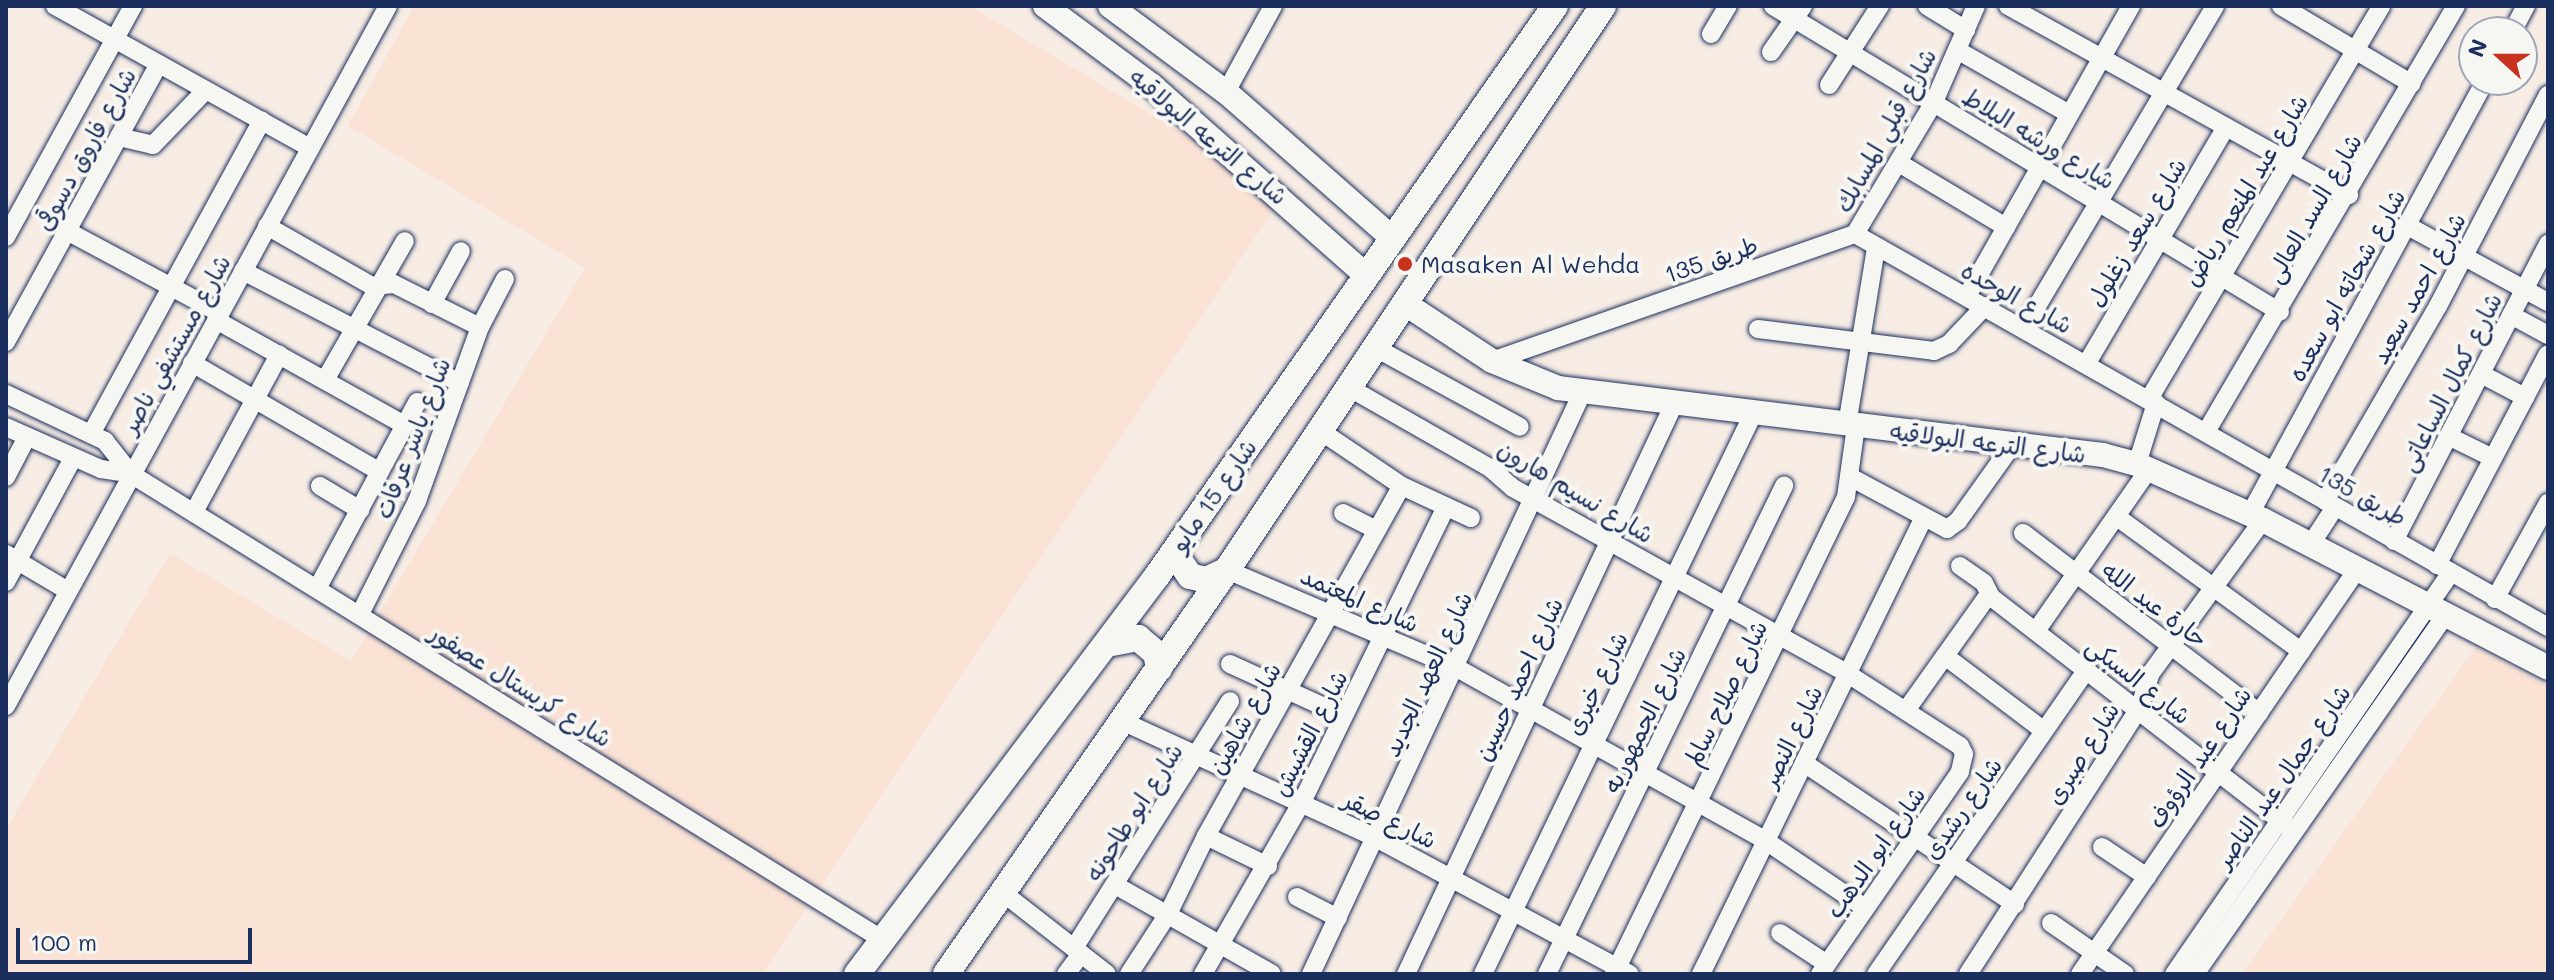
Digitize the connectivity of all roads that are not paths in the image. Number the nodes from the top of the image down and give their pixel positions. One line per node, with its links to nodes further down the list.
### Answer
1 (55, 6): 24 (street)
2 (133, 6): 24 (street)
3 (388, 6): 45 (street, شارع مستشفي ناصر)
4 (1045, 6): 33 (street, شارع الترعه البولاقيه)
5 (1110, 6): 29 (street, شارع الترعه البولاقيه)
6 (1273, 6): 36 (street)
7 (1555, 6): 57 (main road, شارع 15 مايو)
8 (1603, 6): 73 (main road)
9 (1728, 6): 23 (street)
10 (1773, 6): 20 (street, شارع ورشه البلاط)
11 (1880, 6): 28 (street)
12 (1927, 6): 22 (street)
13 (1976, 6): 22 (street, شارع قبلي المسابك)
14 (2008, 6): 21 (street)
15 (2131, 6): 30 (street)
16 (2215, 6): 37 (street)
17 (2381, 6): 26 (street, شارع عبد المنعم رياض)
18 (2456, 6): 32 (street, شارع السد العالى)
19 (2291, 9): 26 (street)
20 (1798, 12): 27 (street); 28 (street, شارع ورشه البلاط)
21 (2041, 14): 30 (street)
22 (1966, 30): 25 (street, شارع قبلي المسابك)
23 (1711, 34)
24 (115, 39): 31 (street); 56 (street)
25 (1957, 50): 40 (street, شارع قبلي المسابك); 41 (street)
26 (2355, 50): 32 (street); 46 (street, شارع عبد المنعم رياض)
27 (1771, 52)
28 (1850, 52): 34 (street); 40 (street, شارع ورشه البلاط)
29 (1175, 54): 33 (street); 36 (street, شارع الترعه البولاقيه)
30 (2102, 57): 37 (street); 41 (street)
31 (159, 64): 35 (street); 44 (street, شارع فاروق دسوقى)
32 (2412, 84): 49 (street, شارع السد العالى)
33 (1151, 85): 65 (street, شارع الترعه البولاقيه)
34 (1829, 85)
35 (206, 90): 42 (street); 44 (street)
36 (1226, 92): 57 (street, شارع الترعه البولاقيه)
37 (2166, 94): 43 (street); 50 (street)
38 (2548, 95): 63 (street, شارع احمد سعيد)
39 (2477, 96): 51 (street, شارع شحاته ابو سعده)
40 (1934, 102): 47 (street, شارع قبلي المسابك); 48 (street, شارع ورشه البلاط)
41 (2069, 114): 48 (street)
42 (262, 121): 45 (street); 69 (street)
43 (2226, 127): 46 (street); 58 (street, شارع سعد زغلول)
44 (119, 137): 54 (street, شارع فاروق دسوقى)
45 (310, 148): 52 (street, شارع مستشفي ناصر)
46 (2290, 162): 49 (street); 66 (street, شارع عبد المنعم رياض)
47 (1899, 163): 53 (street); 55 (street, شارع قبلي المسابك)
48 (2040, 166): 50 (street, شارع ورشه البلاط); 53 (street)
49 (2349, 195): 76 (street, شارع السد العالى)
50 (2100, 203): 58 (street, شارع ورشه البلاط); 80 (street)
51 (2406, 225): 63 (street); 117 (street, شارع شحاته ابو سعده)
52 (267, 226): 64 (street, شارع مستشفي ناصر); 68 (street)
53 (2006, 227): 71 (street)
54 (67, 231): 69 (street); 84 (street, شارع فاروق دسوقى)
55 (1855, 234): 61 (street, شارع الوحده); 89 (street, طريق 135)
56 (6, 237)
57 (1392, 238): 65 (main road, شارع 15 مايو)
58 (2160, 239): 66 (street, شارع ورشه البلاط); 91 (street, شارع سعد زغلول)
59 (405, 241): 68 (street)
60 (2548, 244): 70 (street, شارع كمال الساعاتى)
61 (1876, 247): 71 (street, شارع الوحده); 85 (street, شارع صلاح سالم)
62 (461, 251): 74 (street)
63 (2464, 255): 70 (street); 127 (street, شارع احمد سعيد)
64 (243, 271): 78 (street, شارع مستشفي ناصر); 81 (street)
65 (1366, 275): 141 (main road, شارع 15 مايو)
66 (2221, 277): 76 (street, شارع ورشه البلاط); 100 (street, شارع عبد المنعم رياض)
67 (505, 279): 79 (street, شارع ياسر عرفات)
68 (378, 286): 74 (street); 81 (street)
69 (172, 287): 78 (street); 110 (street)
70 (2525, 289): 72 (street); 77 (street, شارع كمال الساعاتى)
71 (1967, 296): 75 (street, شارع الوحده)
72 (2548, 302)
73 (1404, 303): 86 (main road); 89 (street, شارع الترعه البولاقيه)
74 (432, 304): 79 (street)
75 (1985, 306): 80 (street, شارع الوحده); 85 (street)
76 (2280, 312): 109 (street, شارع السد العالى)
77 (2511, 315): 83 (street); 92 (street, شارع كمال الساعاتى)
78 (218, 316): 88 (street); 90 (street, شارع مستشفي ناصر)
79 (480, 327): 94 (street, شارع ياسر عرفات)
80 (2024, 328): 91 (street, شارع الوحده)
81 (354, 329): 93 (street); 94 (street)
82 (1758, 329): 85 (street)
83 (2548, 335)
84 (6, 342)
85 (1860, 342): 105 (street, شارع صلاح سالم)
86 (1374, 347): 95 (main road); 107 (street)
87 (2548, 354): 98 (street, شارع جمال عبد الناصر)
88 (279, 355): 93 (street); 99 (street)
89 (1492, 361): 96 (street, شارع الترعه البولاقيه)
90 (192, 363): 99 (street); 119 (street, شارع مستشفي ناصر)
91 (2087, 363): 100 (street, شارع الوحده)
92 (2481, 374): 98 (street); 111 (street, شارع كمال الساعاتى)
93 (325, 380): 104 (street)
94 (460, 383): 158 (street, شارع ياسر عرفات)
95 (1348, 387): 108 (main road); 125 (street, شارع نسيم هارون)
96 (1582, 393): 102 (street, شارع الترعه البولاقيه); 125 (street, شارع العهد الجديد)
97 (6, 394): 110 (street, شارع كريستال عصفور)
98 (2525, 397): 115 (street, شارع جمال عبد الناصر)
99 (256, 398): 118 (street); 130 (street)
100 (2152, 401): 109 (street, طريق 135); 116 (street, شارع عبد المنعم رياض)
101 (417, 402): 104 (street)
102 (1674, 404): 103 (street, شارع الترعه البولاقيه); 138 (street, شارع احمد حسين)
103 (1753, 414): 105 (street, شارع الترعه البولاقيه); 148 (street, شارع خيرى)
104 (405, 425): 118 (street)
105 (1852, 426): 113 (street, شارع الترعه البولاقيه); 121 (street, شارع صلاح سالم)
106 (6, 427): 112 (street, شارع كريستال عصفور)
107 (1520, 427)
108 (1319, 430): 123 (street); 146 (main road)
109 (2206, 432): 117 (street, طريق 135)
110 (91, 434): 119 (street, شارع كريستال عصفور)
111 (2448, 436): 115 (street); 139 (street, شارع كمال الساعاتى)
112 (27, 437): 114 (street, شارع كريستال عصفور); 120 (street)
113 (2013, 444): 116 (street, شارع الترعه البولاقيه); 135 (street)
114 (73, 458): 119 (street, شارع كريستال عصفور); 142 (street)
115 (2493, 458): 145 (street, شارع جمال عبد الناصر)
116 (2143, 466): 132 (street, شارع عبد المنعم رياض); 133 (street, شارع الترعه البولاقيه)
117 (2273, 471): 127 (street, طريق 135); 133 (street, شارع شحاته ابو سعده)
118 (380, 472): 129 (street)
119 (131, 474): 130 (street, شارع كريستال عصفور); 152 (street, شارع مستشفي ناصر)
120 (6, 477)
121 (1852, 478): 135 (street); 162 (street, شارع صلاح سالم)
122 (320, 486): 129 (street)
123 (1402, 486): 128 (street); 136 (street, شارع شاهين)
124 (1784, 486): 155 (street, شارع الجمهوريه)
125 (1534, 497): 138 (street, شارع نسيم هارون); 169 (street, شارع العهد الجديد)
126 (2548, 503): 154 (street)
127 (2330, 504): 139 (street, طريق 135); 140 (street, شارع احمد سعيد)
128 (1446, 507): 134 (street); 161 (street, شارع القشيش)
129 (360, 510): 150 (street)
130 (194, 512): 150 (street, شارع كريستال عصفور)
131 (1343, 513): 136 (street)
132 (2117, 517): 147 (street, شارع عبد المنعم رياض); 151 (street)
133 (2256, 517): 140 (street, شارع الترعه البولاقيه); 151 (street, شارع صبرى)
134 (1471, 518)
135 (1923, 519): 172 (street, شارع النصر)
136 (1377, 530): 156 (street, شارع شاهين)
137 (2023, 533): 147 (street, حارة عبد الله)
138 (1610, 540): 148 (street, شارع نسيم هارون); 176 (street, شارع احمد حسين)
139 (2394, 541): 145 (street, طريق 135)
140 (2311, 544): 144 (street, شارع الترعه البولاقيه)
141 (1174, 553): 146 (main road); 163 (main road, شارع 15 مايو)
142 (12, 557): 149 (street); 152 (street)
143 (1960, 566): 153 (street, شارع السبكى)
144 (2358, 568): 157 (street, شارع الترعه البولاقيه); 165 (street, شارع عبد الرؤوف)
145 (2444, 569): 154 (street, طريق 135); 157 (street, شارع جمال عبد الناصر)
146 (1227, 570): 156 (street, شارع المعتمد); 170 (main road)
147 (2076, 574): 160 (street, شارع عبد المنعم رياض); 164 (street, حارة عبد الله)
148 (1674, 576): 155 (street, شارع نسيم هارون); 183 (street, شارع خيرى)
149 (6, 582)
150 (318, 587): 158 (street, شارع كريستال عصفور)
151 (2214, 587): 164 (street, شارع صبرى); 165 (street)
152 (68, 591): 175 (street, شارع مستشفي ناصر)
153 (1989, 594): 160 (street, شارع السبكى); 166 (street)
154 (2495, 599): 159 (street, طريق 135)
155 (1726, 606): 162 (street, شارع نسيم هارون); 189 (street, شارع الجمهوريه)
156 (1332, 611): 161 (street, شارع المعتمد); 173 (street, شارع شاهين)
157 (2438, 611): 167 (street, شارع الترعه البولاقيه); 192 (street, شارع جمال عبد الناصر)
158 (360, 614): 213 (street, شارع كريستال عصفور)
159 (2548, 627)
160 (2036, 631): 171 (street, شارع السبكى)
161 (1385, 635): 169 (street, شارع المعتمد); 180 (street, شارع القشيش)
162 (1779, 635): 172 (street, شارع نسيم هارون); 191 (street, شارع صلاح سالم)
163 (1107, 644): 170 (main road); 213 (main road, شارع 15 مايو)
164 (2170, 646): 178 (street, شارع صبرى); 179 (street, حارة عبد الله)
165 (2301, 651): 179 (street, شارع عبد الرؤوف)
166 (1945, 656): 177 (street); 182 (street)
167 (2545, 661)
168 (1230, 664): 173 (street)
169 (1457, 668): 176 (street, شارع المعتمد); 195 (street, شارع العهد الجديد)
170 (1159, 669): 181 (main road)
171 (2087, 669): 178 (street, شارع السبكى); 182 (street, شارع رشدى)
172 (1848, 674): 177 (street, شارع نسيم هارون); 186 (street, شارع النصر)
173 (1287, 690): 180 (street); 188 (street, شارع شاهين)
174 (1230, 701): 185 (street, شارع ابو طاحونه)
175 (6, 706)
176 (1530, 709): 183 (street, شارع المعتمد); 200 (street, شارع احمد حسين)
177 (1907, 709): 184 (street, شارع نسيم هارون)
178 (2139, 709): 187 (street, شارع السبكى); 205 (street, شارع صبرى)
179 (2259, 713): 187 (street, شارع عبد الرؤوف)
180 (1344, 716): 190 (street, شارع القشيش)
181 (1122, 721): 185 (street, شارع صقر); 203 (main road)
182 (2044, 731): 198 (street, شارع رشدى)
183 (1593, 744): 189 (street, شارع المعتمد); 207 (street, شارع خيرى)
184 (1964, 754): 194 (street, شارع ابو الدهب)
185 (1198, 755): 188 (street, شارع صقر); 202 (street, شارع ابو طاحونه)
186 (1804, 763): 194 (street); 196 (street, شارع النصر)
187 (2218, 772): 192 (street, شارع السبكى); 201 (street, شارع عبد الرؤوف)
188 (1241, 774): 190 (street, شارع صقر); 193 (street, شارع شاهين)
189 (1645, 774): 191 (street, شارع المعتمد); 212 (street, شارع الجمهوريه)
190 (1302, 802): 195 (street, شارع صقر); 199 (street, شارع القشيش)
191 (1699, 803): 196 (street, شارع المعتمد); 219 (street, شارع صلاح سالم)
192 (2286, 826): 235 (street, شارع جمال عبد الناصر); 236 (street, شارع جمال عبد الناصر)
193 (1206, 836): 199 (street); 208 (street, شارع شاهين)
194 (1915, 837): 198 (street); 206 (street, شارع ابو الدهب)
195 (1376, 838): 200 (street, شارع صقر); 209 (street, شارع العهد الجديد)
196 (1766, 841): 206 (street, شارع المعتمد); 230 (street, شارع النصر)
197 (2102, 847): 201 (street)
198 (1954, 863): 205 (street); 231 (street, شارع رشدى)
199 (1268, 866): 214 (street, شارع القشيش)
200 (1452, 876): 207 (street, شارع صقر); 227 (street, شارع احمد حسين)
201 (2147, 877): 216 (street, شارع عبد الرؤوف)
202 (1115, 885): 208 (street); 215 (street, شارع ابو طاحونه)
203 (1002, 892): 215 (street); 221 (main road)
204 (1297, 897): 209 (street)
205 (2015, 904): 232 (street, شارع صبرى)
206 (1865, 908): 217 (street, شارع ابو الدهب)
207 (1514, 909): 212 (street, شارع صقر); 228 (street, شارع خيرى)
208 (1168, 914): 214 (street); 224 (street, شارع شاهين)
209 (1338, 918): 226 (street, شارع العهد الجديد)
210 (2051, 923): 216 (street)
211 (1780, 933): 217 (street)
212 (1565, 938): 219 (street, شارع صقر); 229 (street, شارع الجمهوريه)
213 (883, 940): 220 (main road, شارع 15 مايو)
214 (1223, 945): 218 (street); 225 (street, شارع القشيش)
215 (1077, 951): 222 (street, شارع ابو طاحونه); 223 (street)
216 (2095, 953): 233 (street, شارع عبد الرؤوف); 234 (street)
217 (1824, 969)
218 (1261, 971)
219 (1621, 972)
220 (857, 974)
221 (946, 974)
222 (1066, 974)
223 (1107, 974)
224 (1129, 974)
225 (1203, 974)
226 (1311, 974)
227 (1406, 974)
228 (1483, 974)
229 (1547, 974)
230 (1701, 974)
231 (1876, 974)
232 (1968, 974)
233 (2080, 974)
234 (2125, 974)
235 (2174, 974)
236 (2195, 974)

